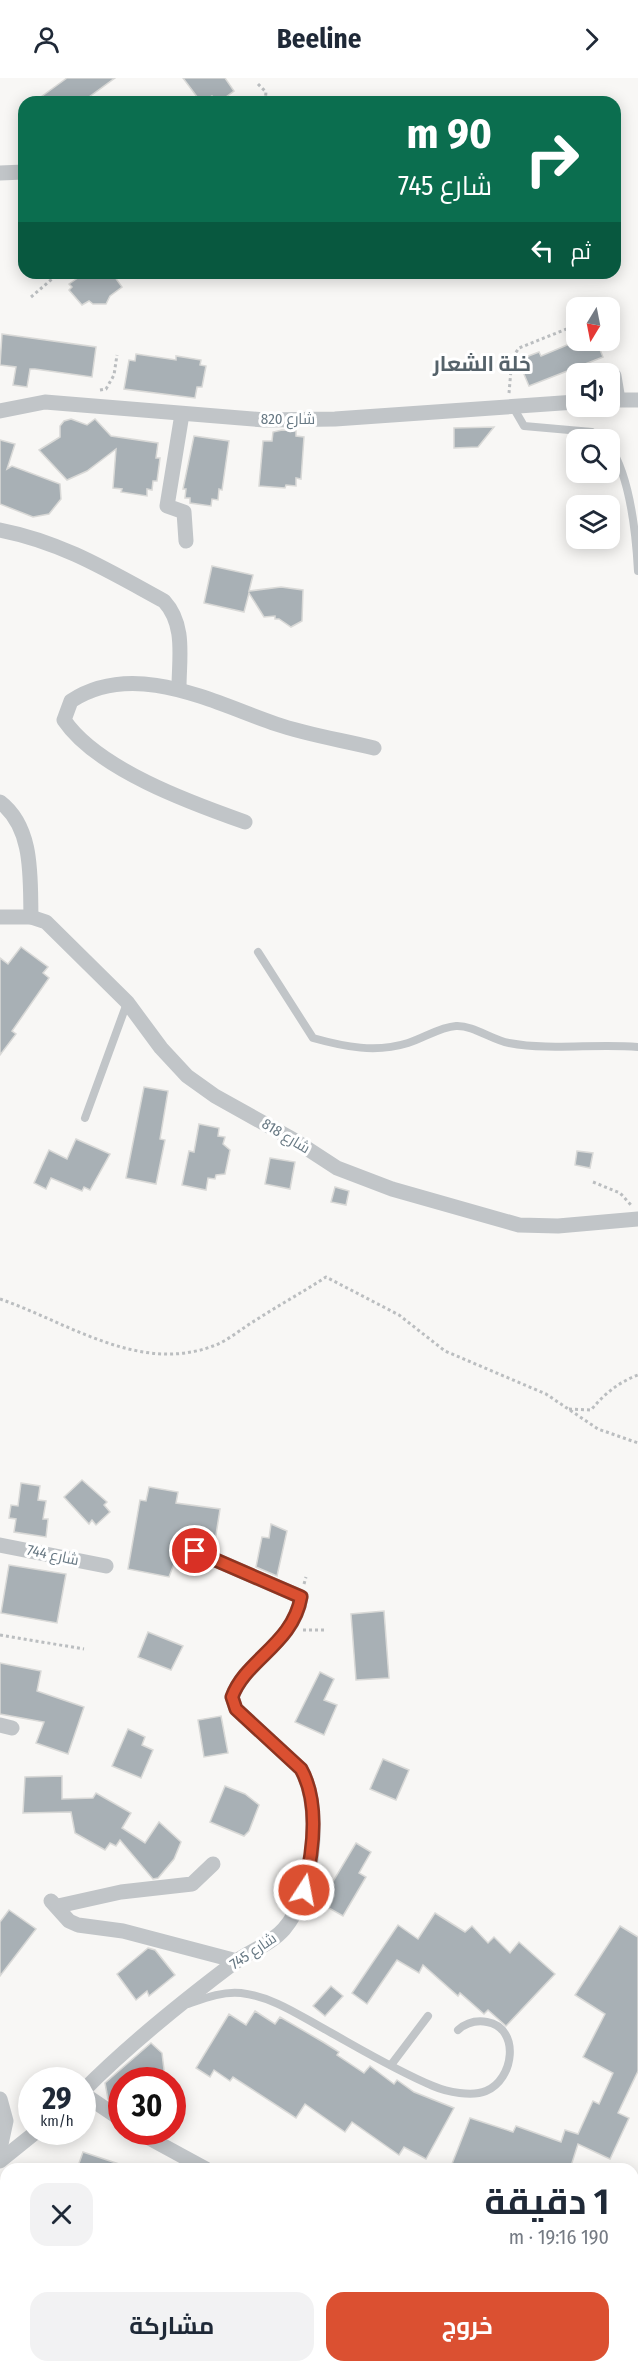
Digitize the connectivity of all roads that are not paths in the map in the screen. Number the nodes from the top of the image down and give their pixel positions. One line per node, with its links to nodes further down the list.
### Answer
1 (18, 172): 2 (street)
2 (0, 173)
3 (620, 400): 4 (street)
4 (638, 400)
5 (566, 403): 6 (street, شارع 820)
6 (510, 406): 8 (street, شارع 820); 9 (lane)
7 (0, 411): 8 (street, شارع 820)
8 (182, 414): 12 (street)
9 (566, 430)
10 (620, 470): 13 (lane)
11 (0, 530): 14 (street)
12 (186, 541)
13 (638, 571)
14 (179, 688): 15 (street); 17 (street)
15 (374, 748)
16 (0, 802): 19 (street)
17 (245, 822)
18 (0, 917): 19 (street)
19 (31, 917): 21 (street, شارع 818)
20 (258, 952): 22 (lane)
21 (127, 1002): 23 (lane); 24 (street, شارع 818)
22 (638, 1047)
23 (85, 1118)
24 (638, 1218)
25 (0, 1545): 27 (street, شارع 744)
26 (195, 1551): 29 (street, شارع 745)
27 (106, 1566)
28 (213, 1864): 29 (street)
29 (237, 1961): 30 (street, شارع 745)
30 (178, 2007): 33 (lane); 34 (street, شارع 745)
31 (428, 2016): 33 (lane)
32 (458, 2030): 33 (lane)
33 (391, 2065)
34 (96, 2078)
35 (0, 2099): 38 (street)
36 (20, 2145): 39 (street)
37 (162, 2145): 40 (street)
38 (0, 2149)
39 (0, 2161)
40 (195, 2163)

